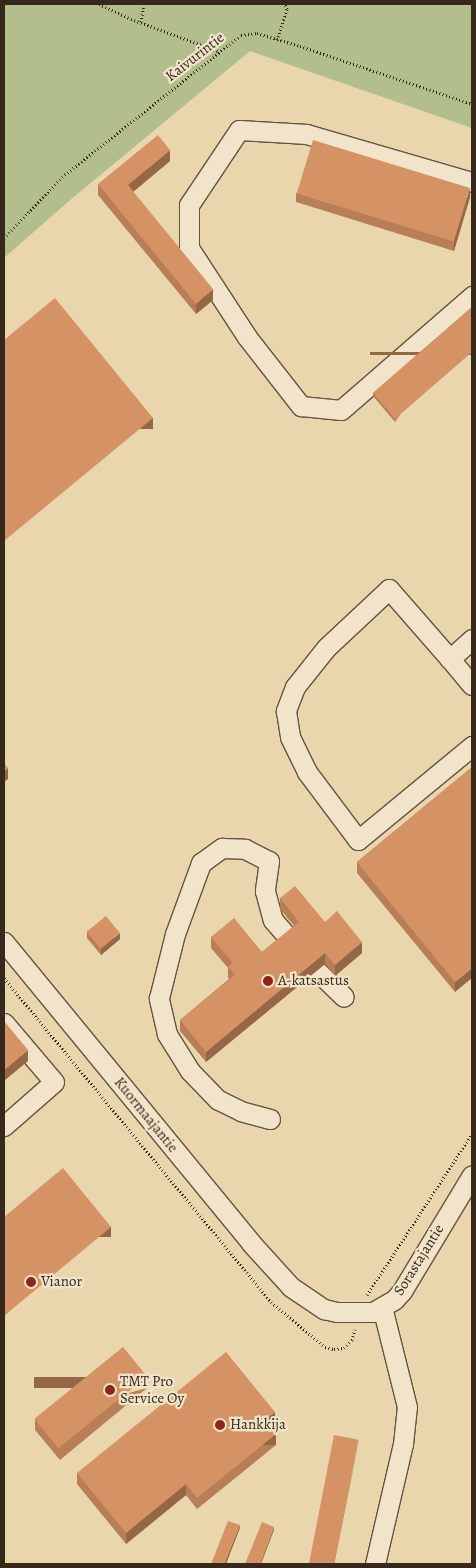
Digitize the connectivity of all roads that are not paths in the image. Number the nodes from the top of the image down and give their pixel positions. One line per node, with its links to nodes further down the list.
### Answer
1 (472, 182): 2 (street)
2 (472, 296)
3 (472, 639): 4 (street)
4 (450, 658): 5 (street); 6 (street)
5 (472, 685)
6 (472, 746)
7 (4, 942): 13 (street, Kuormaajantie)
8 (344, 997): 10 (street)
9 (4, 1023): 11 (street)
10 (270, 1119)
11 (4, 1126)
12 (472, 1175): 14 (street, Sorastajantie)
13 (291, 1287): 14 (street, Sorastajantie)
14 (382, 1307): 15 (street)
15 (376, 1564)

